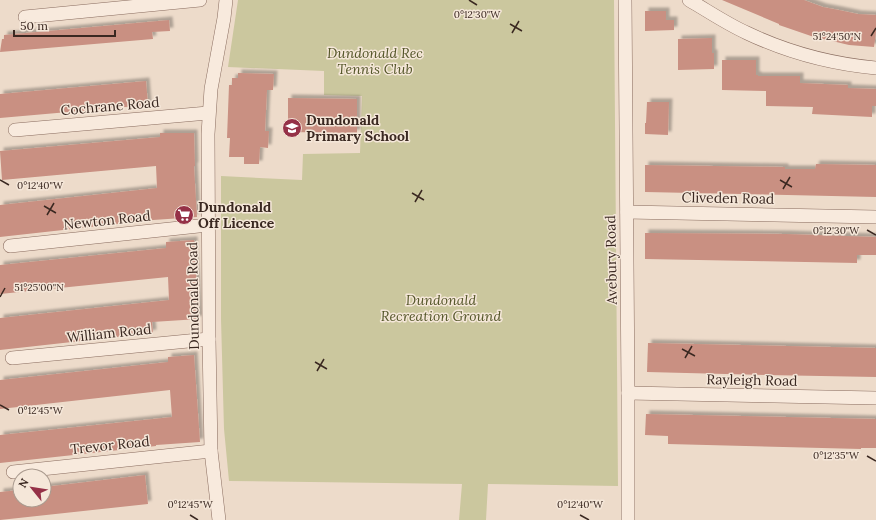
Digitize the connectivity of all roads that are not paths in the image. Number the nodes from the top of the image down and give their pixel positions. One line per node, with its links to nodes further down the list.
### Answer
1 (200, 0): 5 (street)
2 (226, 0): 7 (street, Dundonald Road)
3 (625, 0): 9 (street, Avebury Road)
4 (689, 0): 6 (street)
5 (25, 17)
6 (876, 68)
7 (208, 113): 8 (street, Cochrane Road); 11 (street, Dundonald Road)
8 (15, 130)
9 (627, 212): 10 (street, Cliveden Road); 15 (street, Avebury Road)
10 (876, 217)
11 (208, 226): 12 (street, Newton Road); 13 (street, Dundonald Road)
12 (10, 246)
13 (209, 339): 14 (street, William Road); 17 (street, Dundonald Road)
14 (12, 358)
15 (628, 393): 16 (street, Rayleigh Road); 20 (street, Avebury Road)
16 (876, 398)
17 (211, 451): 18 (street, Trevor Road); 19 (street, Dundonald Road)
18 (51, 468)
19 (219, 520)
20 (628, 520)

